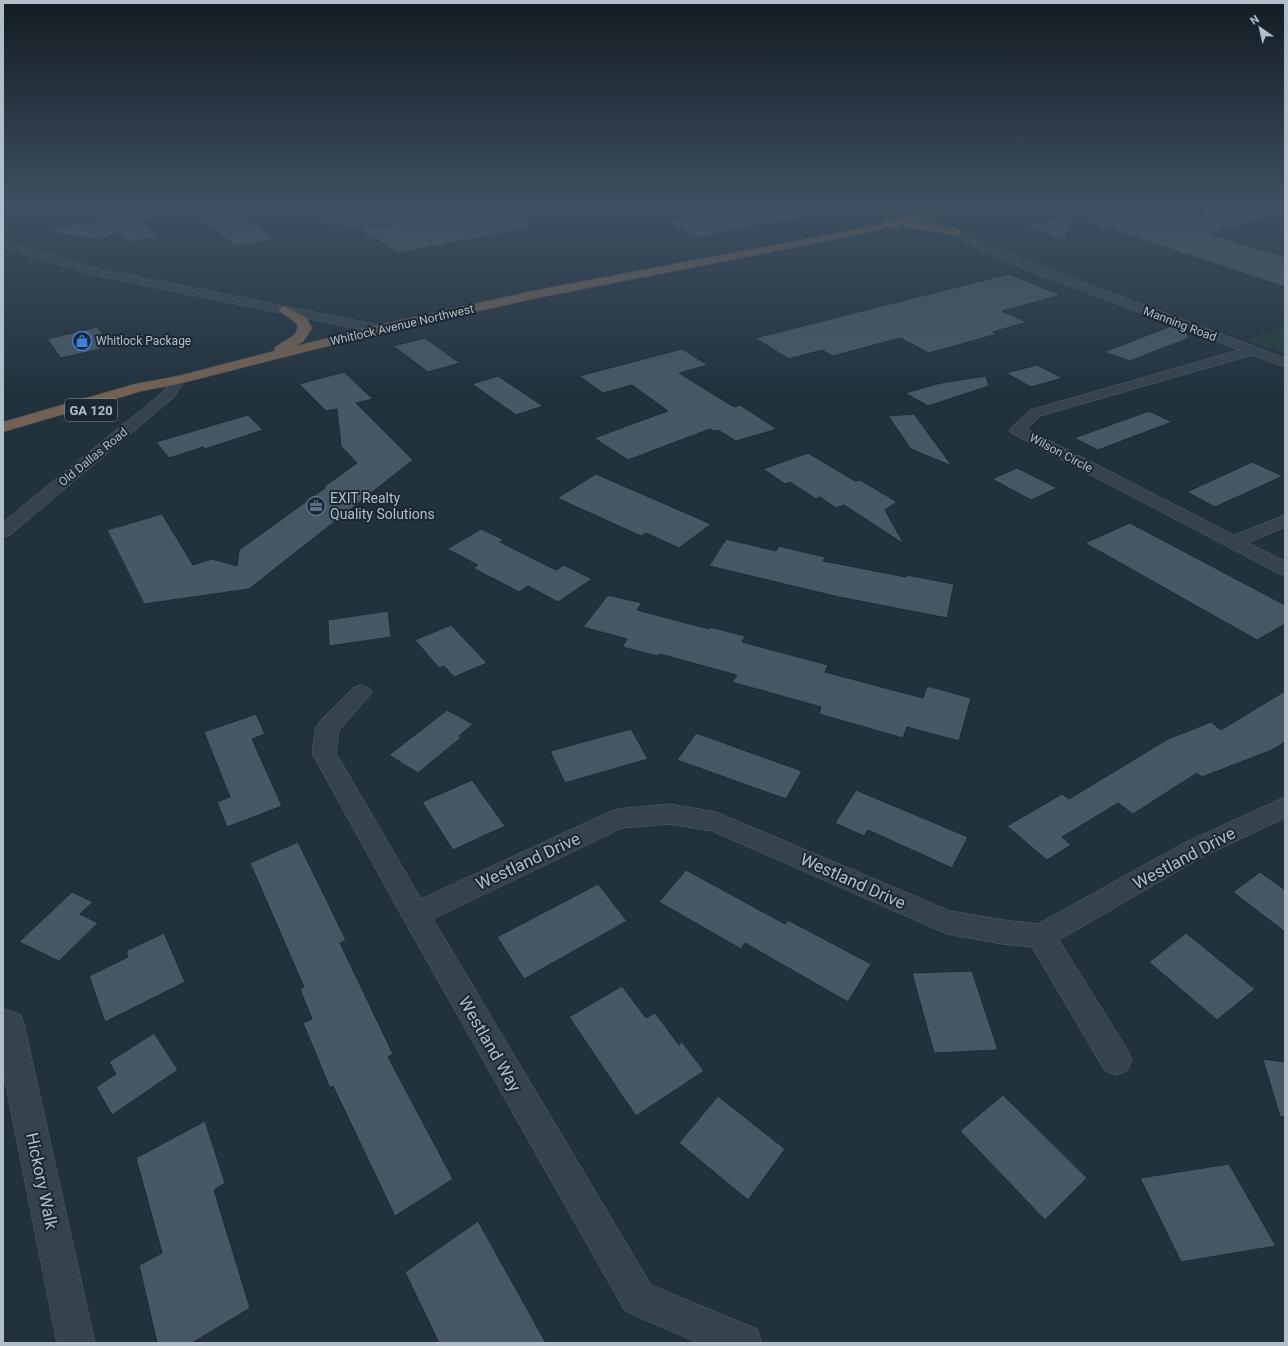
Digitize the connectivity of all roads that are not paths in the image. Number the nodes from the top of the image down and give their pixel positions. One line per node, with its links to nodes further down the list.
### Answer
1 (77, 266): 4 (street)
2 (682, 266): 5 (highway, Whitlock Avenue Northwest / GA 120)
3 (1029, 266): 6 (street, Manning Road)
4 (284, 310): 5 (street); 7 (highway)
5 (379, 329): 7 (highway, Whitlock Avenue Northwest / GA 120)
6 (1252, 351): 8 (street, Manning Road); 14 (street, Wilson Circle)
7 (263, 359): 9 (highway, Whitlock Avenue Northwest / GA 120)
8 (1285, 363)
9 (178, 380): 10 (highway, Whitlock Avenue Northwest / GA 120); 11 (highway, Whitlock Avenue Northwest / GA 120); 13 (street, Old Dallas Road)
10 (3, 427)
11 (3, 437)
12 (1285, 520): 14 (street)
13 (3, 531)
14 (1234, 542): 15 (street, Wilson Circle)
15 (1285, 570)
16 (361, 693): 18 (street, Westland Way)
17 (1285, 807): 19 (street, Westland Drive)
18 (414, 914): 19 (street, Westland Drive); 23 (street, Westland Way)
19 (1041, 936): 21 (street)
20 (3, 1023): 22 (street, Hickory Walk)
21 (1116, 1060)
22 (76, 1343)
23 (743, 1343)

